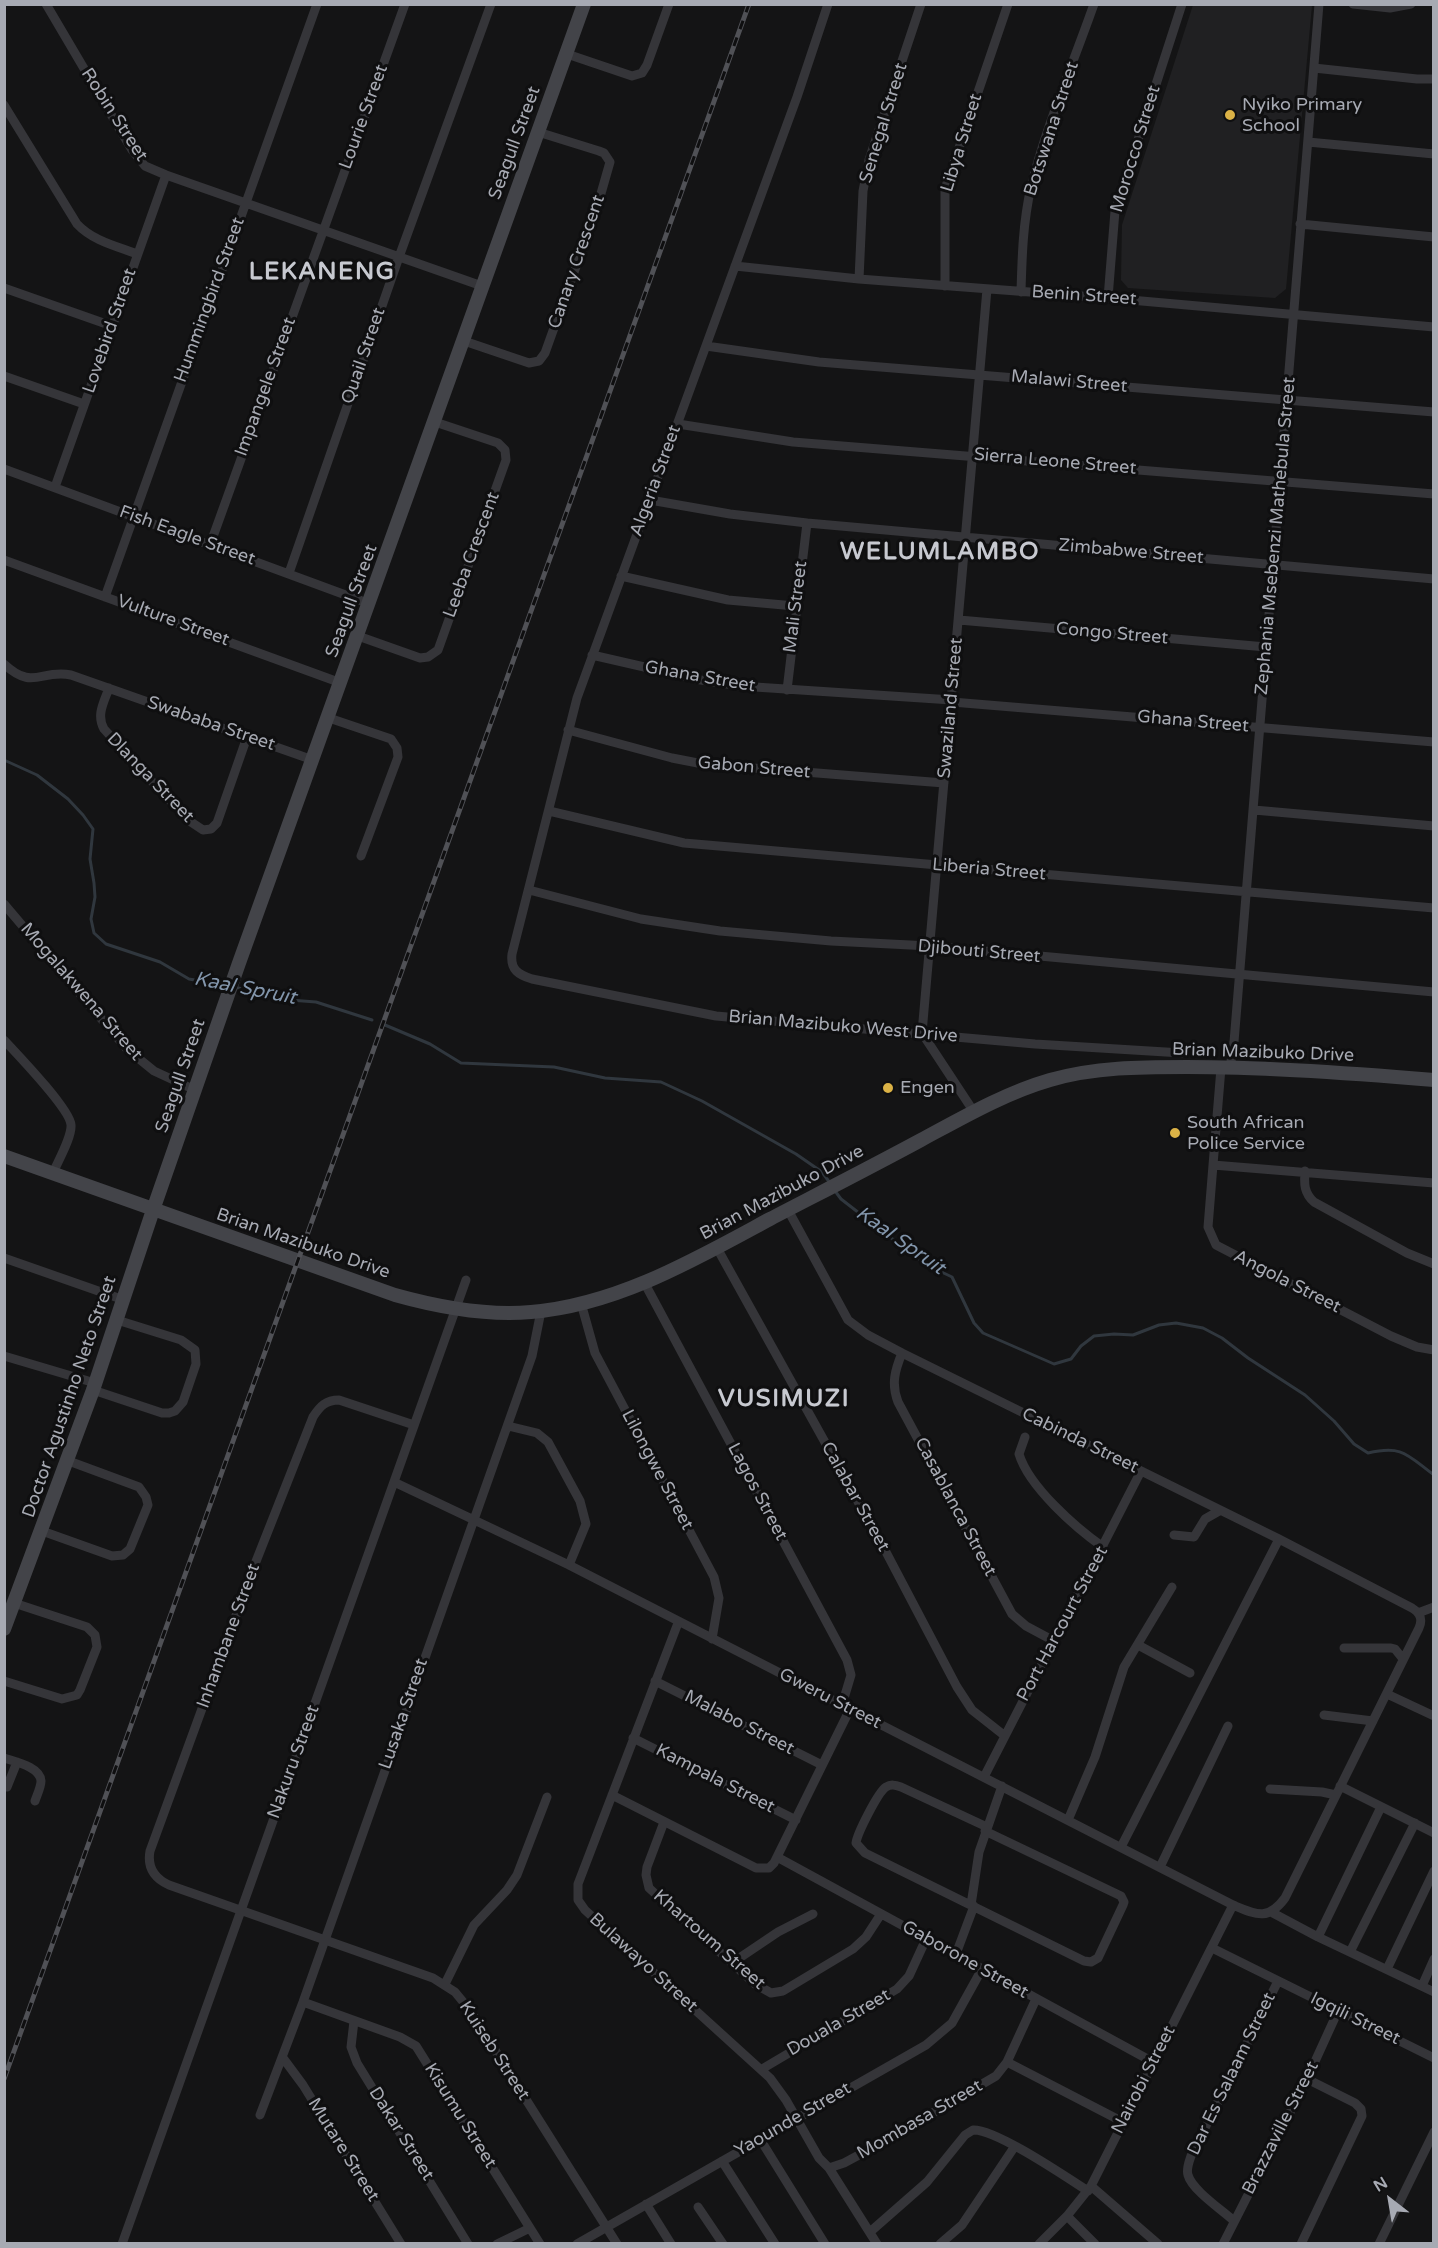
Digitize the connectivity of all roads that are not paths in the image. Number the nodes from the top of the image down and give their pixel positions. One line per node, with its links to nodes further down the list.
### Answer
1 (46, 4): 22 (street, Robin Street)
2 (317, 4): 23 (street, Hummingbird Street)
3 (405, 4): 25 (street, Lourie Street)
4 (491, 4): 28 (street, Quail Street)
5 (584, 4): 15 (street, Seagull Street)
6 (669, 4): 15 (street)
7 (828, 4): 29 (street, Algeria Street)
8 (921, 4): 30 (street, Senegal Street)
9 (1008, 4): 32 (street, Libya Street)
10 (1094, 4): 35 (street, Botswana Street)
11 (1182, 4): 36 (street, Morocco Street)
12 (1319, 4): 16 (street, Zephania Msebenzi Mathebula Street)
13 (1353, 4): 14 (street)
14 (1411, 4)
15 (567, 54): 19 (street, Seagull Street)
16 (1314, 68): 17 (street); 20 (street, Zephania Msebenzi Mathebula Street)
17 (1434, 79)
18 (4, 105): 27 (street)
19 (538, 132): 31 (street, Seagull Street); 40 (street, Canary Crescent)
20 (1308, 142): 21 (street); 24 (street, Zephania Msebenzi Mathebula Street)
21 (1434, 154)
22 (166, 175): 23 (street, Robin Street); 27 (street, Lovebird Street)
23 (245, 203): 25 (street, Robin Street); 55 (street, Hummingbird Street)
24 (1300, 224): 26 (street); 37 (street, Zephania Msebenzi Mathebula Street)
25 (323, 230): 28 (street, Robin Street); 58 (street, Impangele Street)
26 (1434, 237)
27 (137, 254): 38 (street, Lovebird Street)
28 (399, 257): 31 (street, Robin Street); 61 (street, Quail Street)
29 (735, 266): 30 (street, Benin Street); 41 (street, Algeria Street)
30 (859, 279): 32 (street, Benin Street)
31 (482, 286): 40 (street, Seagull Street)
32 (945, 286): 34 (street, Benin Street)
33 (4, 288): 38 (street)
34 (987, 289): 35 (street, Benin Street); 43 (street, Swaziland Street)
35 (1021, 292): 36 (street, Benin Street)
36 (1108, 298): 37 (street, Benin Street)
37 (1294, 313): 39 (street, Benin Street); 44 (street, Zephania Msebenzi Mathebula Street)
38 (112, 326): 45 (street, Lovebird Street)
39 (1434, 327)
40 (464, 341): 47 (street, Seagull Street)
41 (706, 346): 43 (street, Malawi Street); 48 (street, Algeria Street)
42 (4, 375): 45 (street)
43 (979, 375): 44 (street, Malawi Street); 49 (street, Swaziland Street)
44 (1288, 400): 46 (street, Malawi Street); 51 (street, Zephania Msebenzi Mathebula Street)
45 (84, 404): 52 (street, Lovebird Street)
46 (1434, 412)
47 (435, 422): 65 (street, Seagull Street); 68 (street, Leeba Crescent)
48 (678, 423): 49 (street, Sierra Leone Street); 54 (street, Algeria Street)
49 (972, 455): 51 (street, Sierra Leone Street); 57 (street, Swaziland Street)
50 (4, 469): 52 (street, Fish Eagle Street)
51 (1280, 481): 53 (street, Sierra Leone Street); 60 (street, Zephania Msebenzi Mathebula Street)
52 (55, 487): 55 (street, Fish Eagle Street)
53 (1434, 494)
54 (650, 500): 56 (street, Zimbabwe Street); 62 (street, Algeria Street)
55 (134, 516): 58 (street, Fish Eagle Street); 64 (street, Hummingbird Street)
56 (807, 523): 57 (street, Zimbabwe Street); 66 (street, Mali Street)
57 (965, 538): 60 (street, Zimbabwe Street); 67 (street, Swaziland Street)
58 (210, 545): 61 (street, Fish Eagle Street)
59 (4, 560): 64 (street, Vulture Street)
60 (1273, 564): 63 (street, Zimbabwe Street); 69 (street, Zephania Msebenzi Mathebula Street)
61 (288, 573): 65 (street, Fish Eagle Street)
62 (621, 576): 66 (street); 70 (street, Algeria Street)
63 (1434, 579)
64 (105, 597): 72 (street, Vulture Street)
65 (370, 604): 68 (street, Seagull Street)
66 (795, 606): 74 (street, Mali Street)
67 (959, 620): 69 (street, Congo Street); 75 (street, Swaziland Street)
68 (358, 636): 72 (street, Seagull Street)
69 (1266, 647): 77 (street, Zephania Msebenzi Mathebula Street)
70 (592, 655): 74 (street, Ghana Street); 78 (street, Algeria Street)
71 (4, 664): 73 (street, Swababa Street)
72 (341, 683): 76 (street, Seagull Street)
73 (109, 688): 79 (street, Swababa Street); 79 (street, Dlanga Street)
74 (787, 690): 75 (street, Ghana Street)
75 (952, 701): 77 (street, Ghana Street); 82 (street, Swaziland Street)
76 (329, 718): 81 (street, Seagull Street); 86 (street)
77 (1260, 728): 80 (street, Ghana Street); 83 (street, Zephania Msebenzi Mathebula Street)
78 (568, 730): 82 (street, Gabon Street); 84 (street, Algeria Street)
79 (247, 737): 81 (street, Swababa Street)
80 (1434, 742)
81 (313, 760): 101 (street, Seagull Street)
82 (944, 783): 87 (street, Swaziland Street)
83 (1254, 810): 85 (street); 89 (street, Zephania Msebenzi Mathebula Street)
84 (549, 811): 87 (street, Liberia Street); 88 (street, Algeria Street)
85 (1434, 826)
86 (361, 856)
87 (938, 865): 89 (street, Liberia Street); 92 (street, Swaziland Street)
88 (529, 890): 92 (street, Djibouti Street); 93 (street, Algeria Street)
89 (1246, 892): 91 (street, Liberia Street); 94 (street, Zephania Msebenzi Mathebula Street)
90 (4, 904): 101 (street, Mogalakwena Street)
91 (1434, 908)
92 (930, 946): 94 (street, Djibouti Street); 96 (street, Swaziland Street)
93 (512, 966): 96 (street, Brian Mazibuko West Drive)
94 (1240, 975): 95 (street, Djibouti Street); 99 (street, Zephania Msebenzi Mathebula Street)
95 (1434, 992)
96 (922, 1033): 98 (street, Brian Mazibuko West Drive); 102 (street)
97 (4, 1040): 106 (street)
98 (1182, 1053)
99 (1226, 1068): 100 (street, Brian Mazibuko Drive); 102 (street, Brian Mazibuko Drive); 104 (street, Angola Street)
100 (1434, 1080)
101 (195, 1090): 108 (street, Seagull Street)
102 (974, 1112): 109 (street, Brian Mazibuko Drive)
103 (4, 1156): 106 (street, Brian Mazibuko Drive)
104 (1213, 1165): 105 (street); 120 (street, Angola Street)
105 (1305, 1171): 107 (street); 112 (street)
106 (53, 1173): 108 (street, Brian Mazibuko Drive)
107 (1434, 1183)
108 (153, 1210): 115 (street, Doctor Agustinho Neto Street); 117 (street, Brian Mazibuko Drive)
109 (788, 1210): 110 (street, Brian Mazibuko Drive); 121 (street, Cabinda Street)
110 (717, 1248): 114 (street, Brian Mazibuko Drive); 157 (street, Calabar Street)
111 (4, 1258): 115 (street)
112 (1434, 1264)
113 (466, 1280): 117 (street, Nakuru Street)
114 (644, 1282): 116 (street, Brian Mazibuko Drive); 152 (street, Lagos Street)
115 (124, 1300): 119 (street, Doctor Agustinho Neto Street)
116 (581, 1303): 118 (street, Brian Mazibuko Drive); 143 (street, Lilongwe Street)
117 (456, 1308): 118 (street, Brian Mazibuko Drive); 124 (street, Nakuru Street)
118 (541, 1311): 125 (street, Lusaka Street)
119 (117, 1320): 123 (street, Doctor Agustinho Neto Street); 123 (street)
120 (1434, 1350)
121 (902, 1353): 128 (street, Cabinda Street); 144 (street, Casablanca Street)
122 (4, 1356): 123 (street)
123 (94, 1386): 127 (street, Doctor Agustinho Neto Street)
124 (414, 1425): 129 (street, Nakuru Street); 183 (street, Inhambane Street)
125 (508, 1426): 131 (street, Lusaka Street); 136 (street)
126 (1025, 1437): 135 (street)
127 (66, 1460): 132 (street, Doctor Agustinho Neto Street); 132 (street)
128 (1141, 1471): 130 (street, Cabinda Street); 135 (street, Port Harcourt Street)
129 (394, 1482): 131 (street, Gweru Street); 183 (street, Nakuru Street)
130 (1219, 1511): 133 (street); 134 (street, Cabinda Street)
131 (473, 1519): 136 (street, Gweru Street); 188 (street, Lusaka Street)
132 (42, 1530): 138 (street, Doctor Agustinho Neto Street)
133 (1174, 1534)
134 (1279, 1539): 140 (street, Cabinda Street); 177 (street)
135 (1103, 1548): 144 (street, Port Harcourt Street)
136 (569, 1565): 141 (street, Gweru Street)
137 (1172, 1587): 145 (street)
138 (14, 1603): 142 (street, Doctor Agustinho Neto Street); 149 (street)
139 (1434, 1607): 140 (street)
140 (1420, 1617): 147 (street)
141 (678, 1623): 143 (street, Gweru Street); 150 (street, Bulawayo Street)
142 (4, 1629)
143 (712, 1639): 152 (street, Gweru Street)
144 (1054, 1641): 157 (street, Port Harcourt Street)
145 (1138, 1645): 148 (street); 172 (street)
146 (1344, 1648): 147 (street)
147 (1403, 1659): 151 (street)
148 (1190, 1673)
149 (4, 1681)
150 (655, 1681): 158 (street, Bulawayo Street); 161 (street, Malabo Street)
151 (1387, 1694): 154 (street); 155 (street)
152 (846, 1707): 161 (street, Lagos Street); 162 (street, Gweru Street)
153 (1324, 1715): 155 (street)
154 (1434, 1716)
155 (1372, 1721): 166 (street)
156 (1228, 1726): 179 (street)
157 (1005, 1736): 162 (street, Port Harcourt Street)
158 (633, 1738): 167 (street, Bulawayo Street); 171 (street, Kampala Street)
159 (4, 1758): 160 (street)
160 (17, 1762): 164 (street); 169 (street)
161 (822, 1765): 171 (street, Lagos Street)
162 (984, 1777): 163 (street, Gweru Street)
163 (1002, 1786): 172 (street, Gweru Street); 175 (street)
164 (7, 1787)
165 (1270, 1789): 166 (street)
166 (1338, 1791): 170 (street); 184 (street)
167 (612, 1795): 173 (street); 209 (street, Bulawayo Street)
168 (547, 1797): 198 (street)
169 (35, 1801)
170 (1381, 1807): 174 (street); 187 (street)
171 (796, 1820): 178 (street, Lagos Street)
172 (1068, 1820): 177 (street, Gweru Street)
173 (664, 1822): 178 (street); 194 (street, Khartoum Street)
174 (1415, 1823): 176 (street); 191 (street)
175 (986, 1829): 181 (street); 181 (street); 181 (street)
176 (1434, 1833)
177 (1121, 1847): 179 (street, Gweru Street)
178 (777, 1857): 186 (street, Gaborone Street)
179 (1160, 1867): 182 (street, Gweru Street)
180 (1434, 1871): 196 (street)
181 (973, 1905): 192 (street)
182 (1233, 1905): 184 (street, Gweru Street); 190 (street, Nairobi Street)
183 (241, 1910): 188 (street, Kuiseb Street); 227 (street, Nakuru Street)
184 (1268, 1913): 187 (street, Gweru Street)
185 (813, 1914): 194 (street)
186 (881, 1914): 189 (street, Gaborone Street); 194 (street, Khartoum Street)
187 (1318, 1937): 191 (street, Gweru Street)
188 (325, 1940): 198 (street, Kuiseb Street); 202 (street, Lusaka Street)
189 (926, 1940): 192 (street, Gaborone Street); 209 (street, Douala Street)
190 (1212, 1948): 197 (street, Igqili Street); 208 (street, Nairobi Street)
191 (1350, 1952): 196 (street, Gweru Street)
192 (957, 1954): 195 (street, Gaborone Street)
193 (1434, 1959): 199 (street)
194 (732, 1963)
195 (982, 1969): 201 (street, Gaborone Street); 212 (street, Yaounde Street)
196 (1387, 1969): 199 (street, Gweru Street)
197 (1278, 1981): 203 (street, Igqili Street); 223 (street, Dar Es Salaam Street)
198 (445, 1984): 224 (street, Kuiseb Street)
199 (1422, 1986): 200 (street, Gweru Street)
200 (1434, 1992)
201 (1036, 1999): 207 (street, Mombasa Street); 208 (street, Gaborone Street)
202 (303, 2002): 204 (street, Kisumu Street); 205 (street, Lusaka Street)
203 (1338, 2011): 206 (street, Igqili Street); 210 (street, Brazzaville Street)
204 (354, 2021): 225 (street, Kisumu Street); 229 (street, Dakar Street)
205 (283, 2058): 211 (street, Lusaka Street); 228 (street, Mutare Street)
206 (1434, 2058)
207 (1007, 2062): 213 (street); 218 (street, Mombasa Street)
208 (1153, 2062): 213 (street, Nairobi Street)
209 (762, 2068): 212 (street, Bulawayo Street)
210 (1306, 2079): 223 (street, Brazzaville Street); 244 (street)
211 (260, 2115)
212 (796, 2118): 215 (street, Yaounde Street); 218 (street, Bulawayo Street)
213 (1123, 2122): 219 (street, Nairobi Street)
214 (1434, 2132): 245 (street)
215 (760, 2139): 217 (street, Yaounde Street); 237 (street)
216 (1015, 2146): 219 (street); 226 (street); 239 (street)
217 (722, 2161): 220 (street, Yaounde Street); 236 (street)
218 (829, 2168): 226 (street, Bulawayo Street)
219 (1090, 2188): 222 (street, Nairobi Street); 242 (street)
220 (646, 2204): 224 (street, Yaounde Street); 234 (street)
221 (698, 2207): 235 (street)
222 (1067, 2216): 240 (street, Nairobi Street); 241 (street)
223 (1234, 2221): 243 (street, Brazzaville Street)
224 (606, 2227): 232 (street, Yaounde Street); 233 (street, Kuiseb Street)
225 (530, 2228): 230 (street); 231 (street, Kisumu Street)
226 (870, 2232): 238 (street, Bulawayo Street)
227 (122, 2244)
228 (401, 2244)
229 (468, 2244)
230 (497, 2244)
231 (540, 2244)
232 (576, 2244)
233 (617, 2244)
234 (671, 2244)
235 (723, 2244)
236 (775, 2244)
237 (825, 2244)
238 (877, 2244)
239 (940, 2244)
240 (1039, 2244)
241 (1095, 2244)
242 (1158, 2244)
243 (1223, 2244)
244 (1301, 2244)
245 (1379, 2244)

